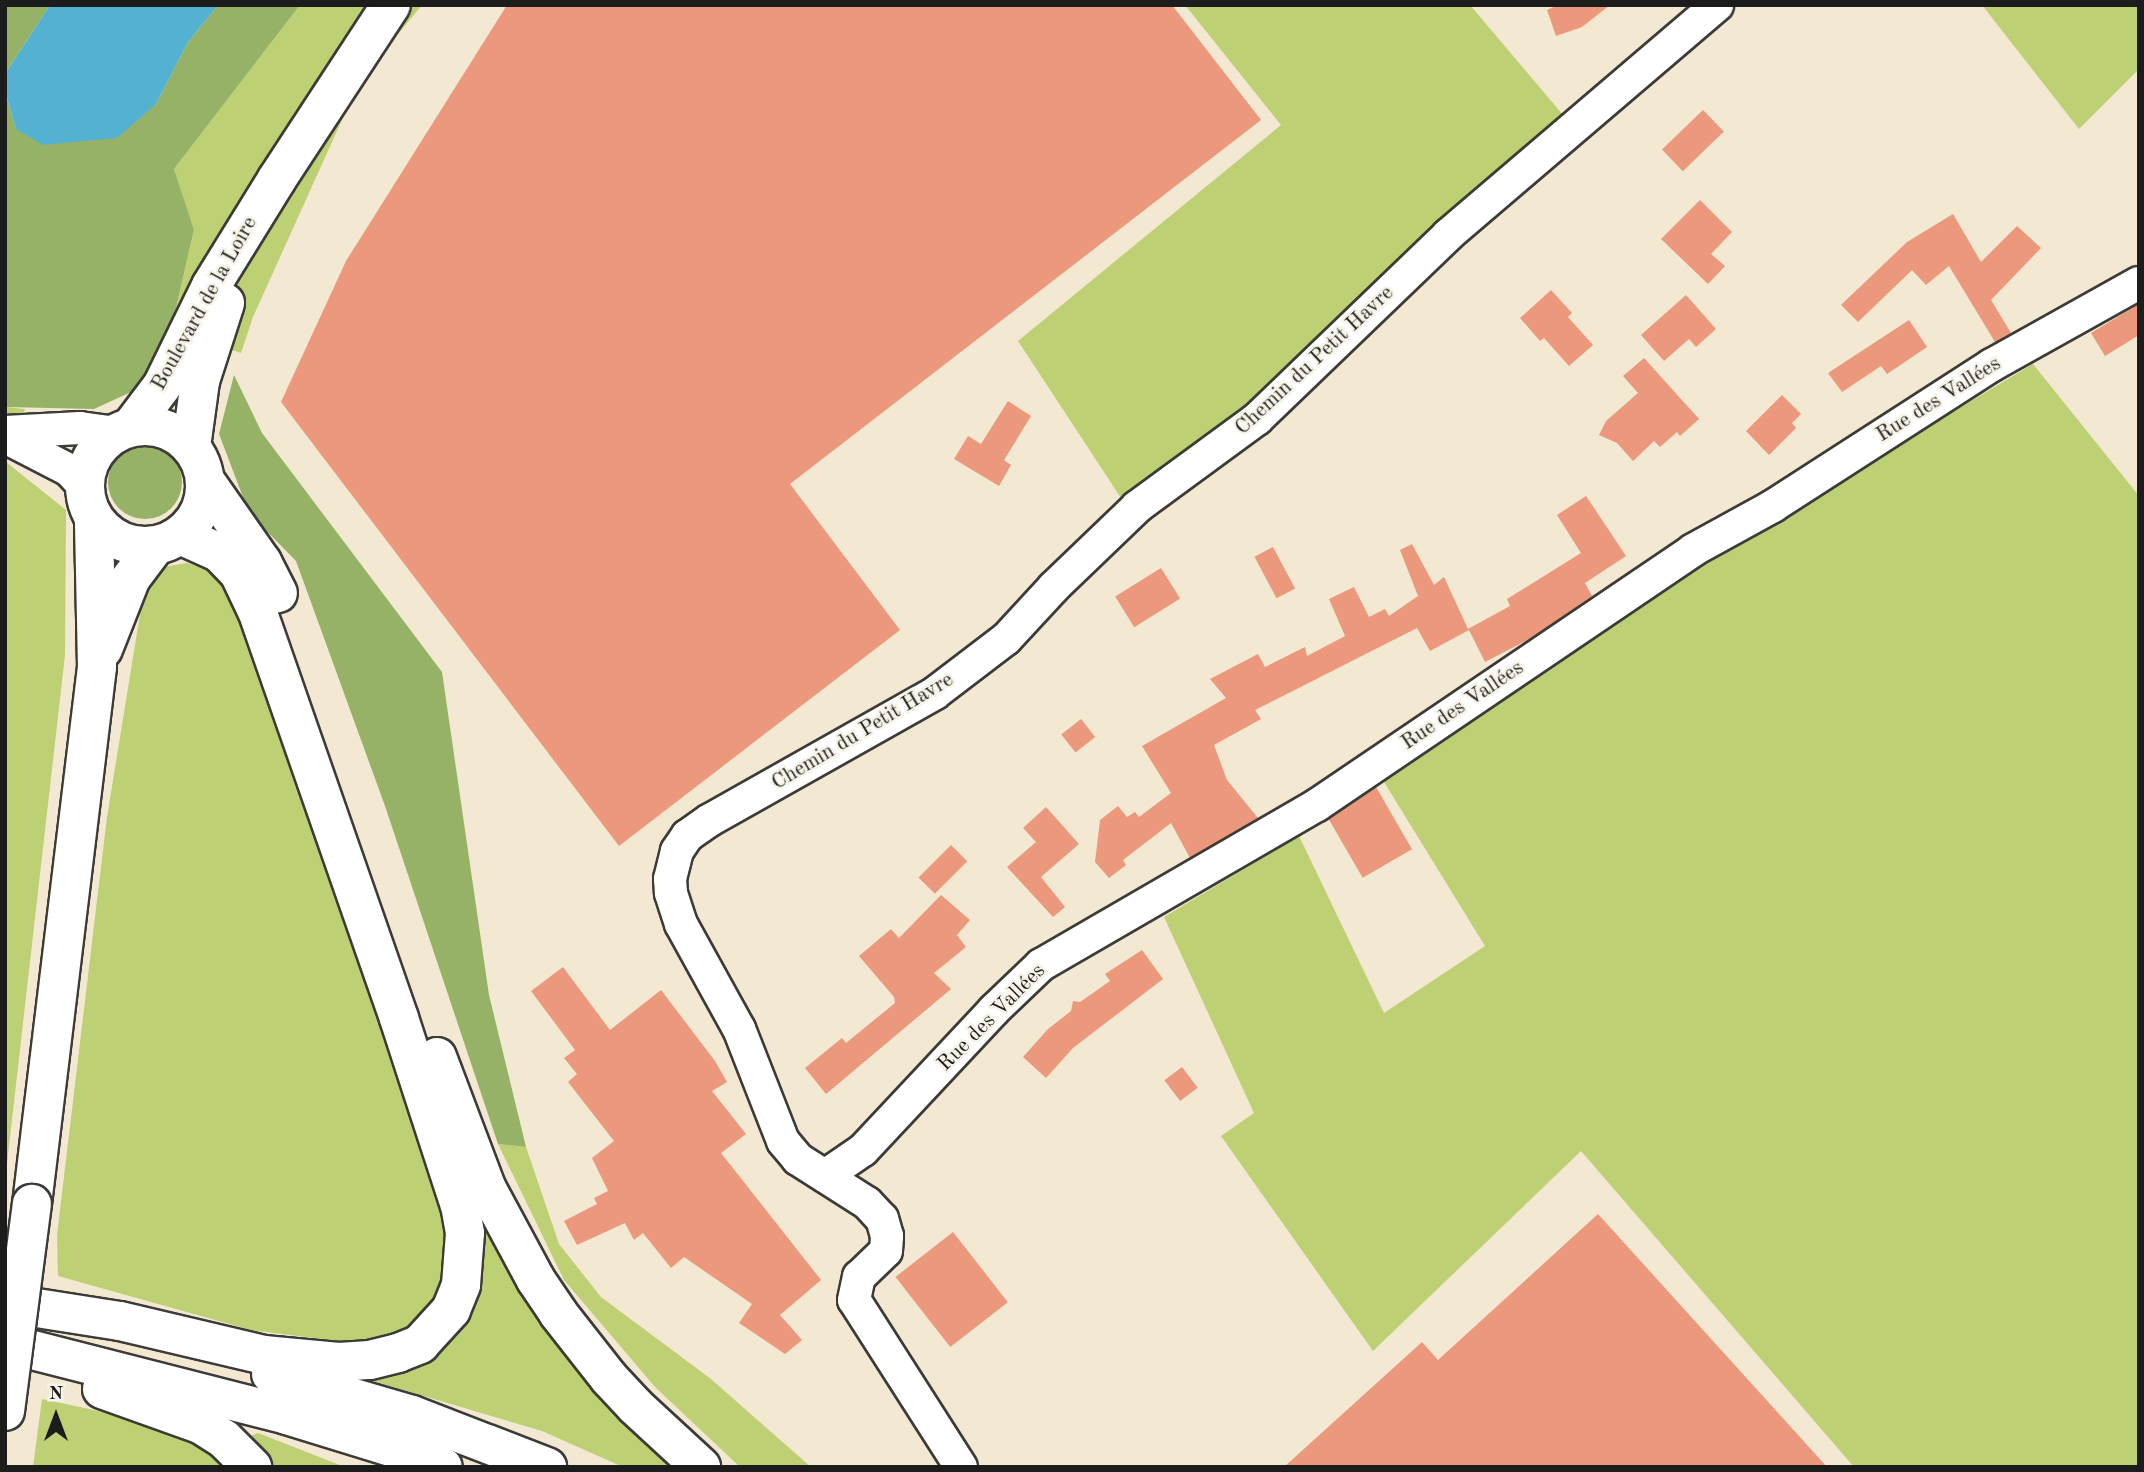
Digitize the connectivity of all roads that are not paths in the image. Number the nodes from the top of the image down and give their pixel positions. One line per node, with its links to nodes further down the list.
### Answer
1 (391, 5): 3 (main road, Boulevard de la Loire)
2 (1717, 5): 12 (street, Chemin du Petit Havre)
3 (277, 179): 5 (main road, Boulevard de la Loire); 7 (main road, Boulevard de la Loire)
4 (2139, 283): 12 (street, Rue des Vallées)
5 (123, 430): 6 (street); 7 (main road); 9 (main road)
6 (5, 435): 9 (street)
7 (191, 447): 8 (main road)
8 (206, 482): 10 (main road); 20 (main road)
9 (89, 502): 10 (main road); 11 (main road)
10 (168, 540): 11 (main road); 13 (main road)
11 (97, 667): 16 (main road, bridge)
12 (825, 1176): 21 (street, Chemin du Petit Havre)
13 (5, 1304): 19 (main road)
14 (5, 1343): 18 (main road)
15 (5, 1352): 17 (main road)
16 (5, 1410)
17 (252, 1467)
18 (443, 1467)
19 (547, 1467)
20 (701, 1467)
21 (961, 1467)

